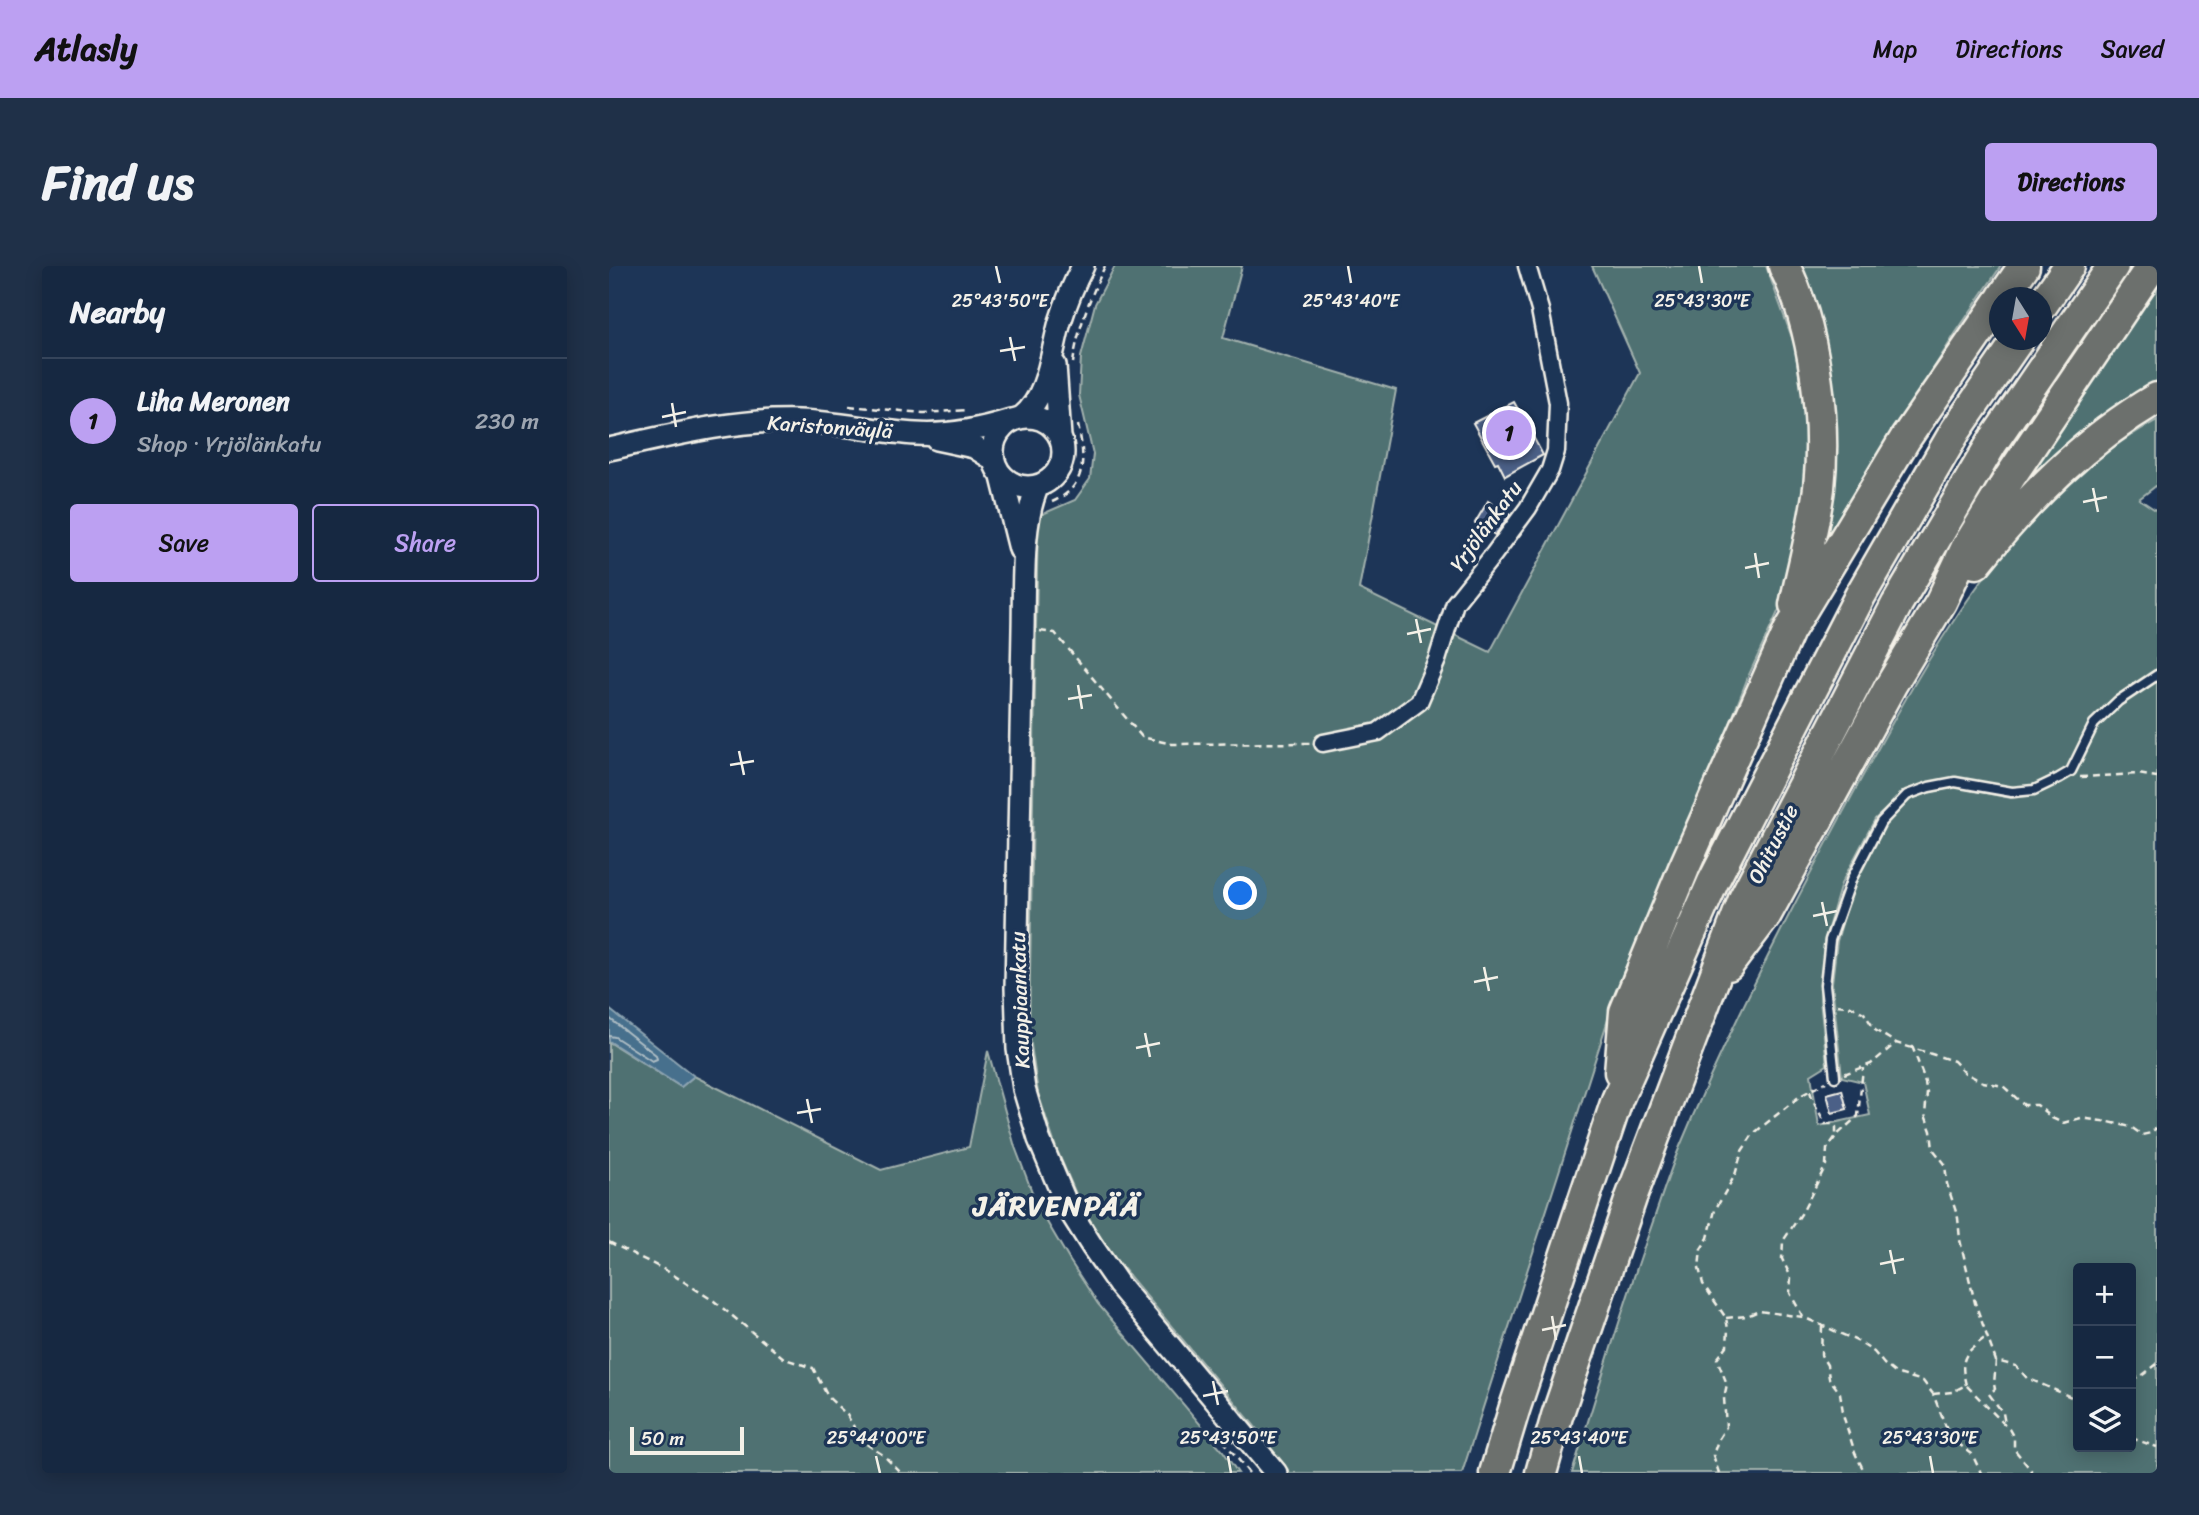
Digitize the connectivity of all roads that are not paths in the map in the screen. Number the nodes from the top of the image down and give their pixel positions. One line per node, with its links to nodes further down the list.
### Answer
1 (1083, 266): 11 (street)
2 (1527, 266): 24 (street, Yrjölänkatu)
3 (1784, 266): 22 (highway)
4 (2024, 266): 8 (highway)
5 (2069, 266): 9 (highway)
6 (2113, 266): 25 (highway, Ohitustie)
7 (2152, 266): 21 (highway)
8 (2009, 287)
9 (2052, 291)
10 (1989, 316): 22 (highway)
11 (1055, 345): 14 (street); 16 (street)
12 (2011, 350): 27 (highway, Ohitustie)
13 (2157, 398): 21 (highway)
14 (1016, 419): 15 (street, Karistonväylä); 16 (street); 18 (street)
15 (917, 434): 17 (street, Karistonväylä); 18 (street)
16 (1060, 437): 19 (street)
17 (609, 449)
18 (997, 468): 19 (street); 20 (street, Kauppiaankatu)
19 (1038, 486): 20 (street, Kauppiaankatu)
20 (1024, 572): 28 (street, Kauppiaankatu)
21 (1941, 603): 25 (highway)
22 (1789, 631): 27 (highway)
23 (2157, 675): 26 (lane)
24 (1324, 743)
25 (1714, 981): 30 (highway, Ohitustie)
26 (1835, 1077)
27 (1617, 1100): 29 (highway, Ohitustie)
28 (1276, 1473)
29 (1495, 1473)
30 (1541, 1473)

